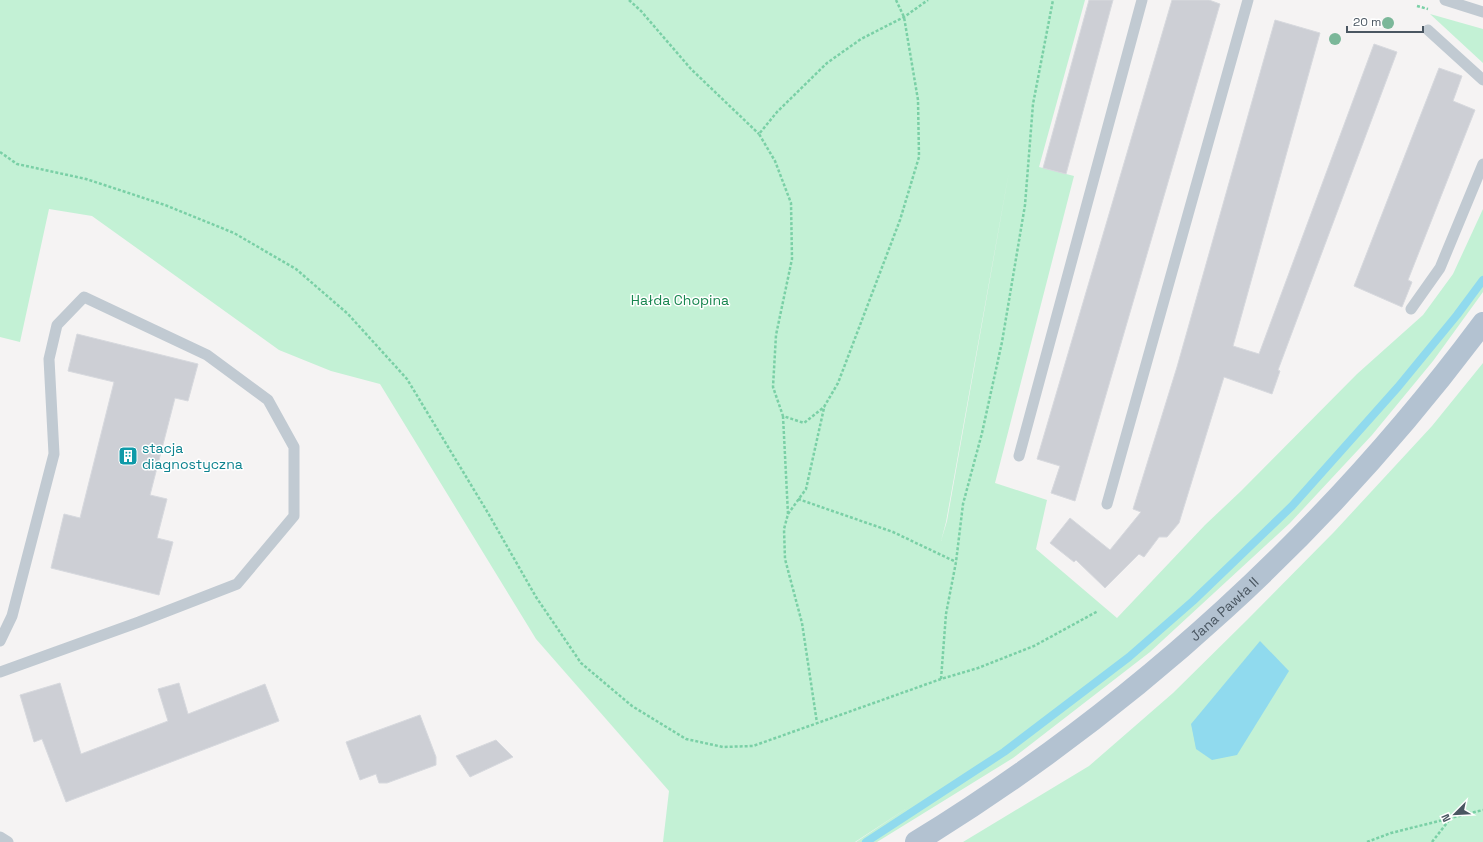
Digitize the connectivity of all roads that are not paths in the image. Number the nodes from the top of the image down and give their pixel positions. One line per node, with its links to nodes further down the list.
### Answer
1 (1142, 0): 10 (lane)
2 (1248, 0): 11 (lane)
3 (1445, 0): 4 (lane)
4 (1483, 12)
5 (1428, 30): 6 (lane)
6 (1483, 80)
7 (1483, 164): 8 (lane)
8 (1411, 309)
9 (1483, 323): 16 (main road, Jana Pawła II)
10 (1019, 456)
11 (1107, 504)
12 (0, 641): 13 (lane)
13 (0, 672)
14 (0, 837): 15 (lane)
15 (8, 842)
16 (916, 842)

